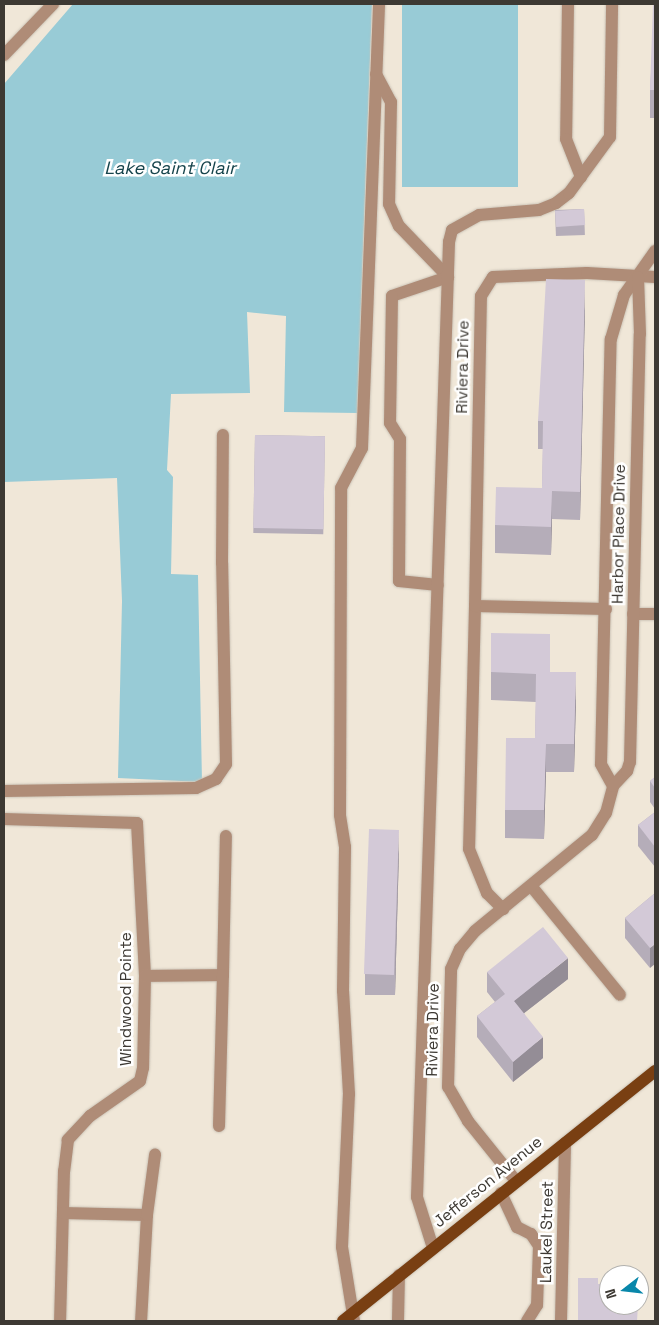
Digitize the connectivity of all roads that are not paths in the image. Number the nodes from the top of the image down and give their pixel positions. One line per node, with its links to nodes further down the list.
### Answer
1 (53, 4): 5 (street)
2 (378, 4): 6 (street)
3 (568, 4): 7 (street)
4 (612, 4): 7 (street)
5 (4, 55)
6 (376, 74): 9 (street); 37 (street)
7 (580, 177): 9 (street)
8 (655, 251): 10 (street)
9 (448, 277): 13 (street); 13 (street)
10 (638, 277): 11 (street, Riviera Drive); 14 (street, Riviera Drive); 15 (street); 16 (street, Harbor Place Drive)
11 (655, 277)
12 (223, 435): 19 (street)
13 (438, 585): 35 (street)
14 (474, 606): 15 (street); 23 (street, Riviera Drive)
15 (606, 609): 18 (street)
16 (633, 614): 17 (street); 18 (street, Harbor Place Drive)
17 (655, 614)
18 (613, 786): 22 (street, Riviera Drive)
19 (4, 791)
20 (4, 819): 25 (street, Windwood Pointe)
21 (226, 836): 24 (street)
22 (532, 887): 23 (street, Riviera Drive); 26 (street)
23 (503, 909): 31 (street, Riviera Drive)
24 (223, 975): 25 (street); 28 (street)
25 (145, 976): 33 (street, Windwood Pointe)
26 (620, 995)
27 (655, 1071): 29 (main road, Jefferson Avenue)
28 (219, 1126)
29 (565, 1142): 31 (main road, Jefferson Avenue); 43 (street, Laukel Street)
30 (155, 1155): 34 (street)
31 (516, 1181): 32 (main road, Jefferson Avenue)
32 (501, 1193): 35 (main road, Jefferson Avenue); 42 (street)
33 (63, 1212): 34 (street); 38 (street, Windwood Pointe)
34 (147, 1215): 39 (street)
35 (433, 1248): 36 (main road, Jefferson Avenue)
36 (399, 1275): 37 (main road, Jefferson Avenue); 41 (street)
37 (354, 1316): 40 (main road, Jefferson Avenue)
38 (60, 1321)
39 (141, 1321)
40 (344, 1321)
41 (398, 1321)
42 (527, 1321)
43 (561, 1321)

